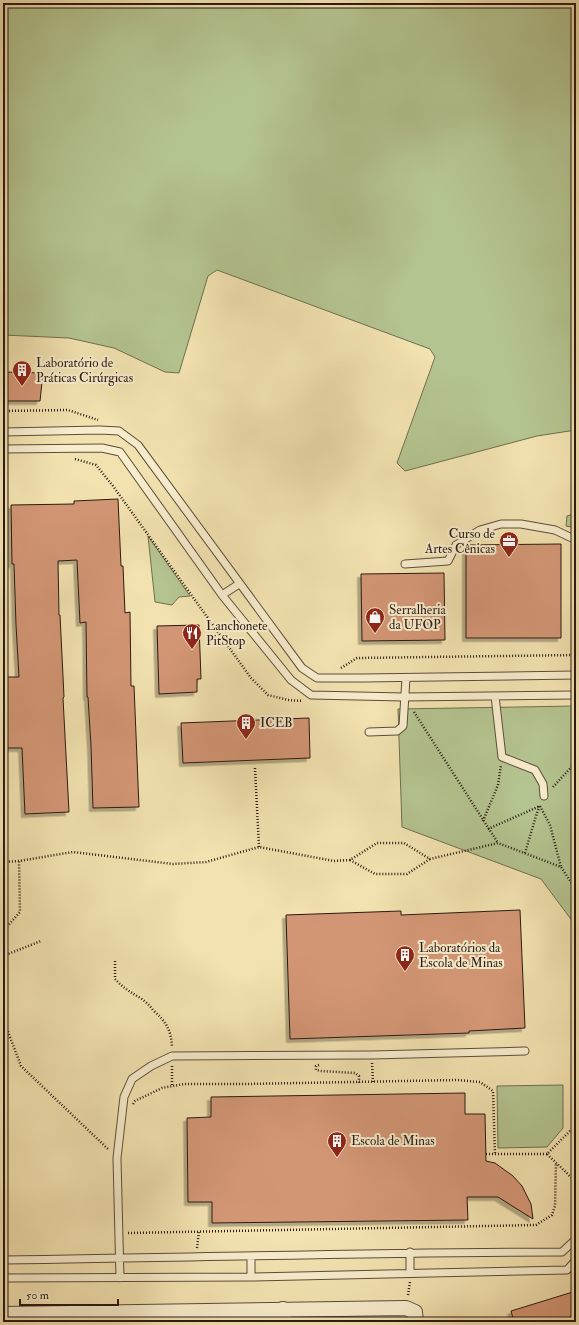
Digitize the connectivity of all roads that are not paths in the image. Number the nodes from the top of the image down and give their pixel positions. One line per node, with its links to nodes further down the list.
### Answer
1 (3, 432): 5 (lane)
2 (3, 449): 6 (lane)
3 (576, 540): 4 (lane)
4 (405, 564)
5 (239, 584): 6 (lane); 8 (lane)
6 (222, 595): 11 (lane)
7 (576, 675): 8 (lane)
8 (406, 678): 11 (lane)
9 (576, 695): 10 (lane)
10 (495, 696): 11 (lane); 13 (lane)
11 (404, 697): 12 (lane)
12 (369, 732)
13 (544, 796)
14 (525, 1051): 18 (lane)
15 (576, 1239): 16 (lane)
16 (410, 1252): 17 (lane); 21 (lane)
17 (251, 1256): 18 (lane); 22 (lane)
18 (119, 1259): 19 (lane); 24 (lane)
19 (3, 1260)
20 (576, 1260): 21 (lane)
21 (410, 1273): 22 (lane)
22 (251, 1277): 24 (lane)
23 (3, 1278): 24 (lane)
24 (120, 1278)
25 (3, 1314): 27 (street)
26 (412, 1314): 27 (street)
27 (283, 1316)

